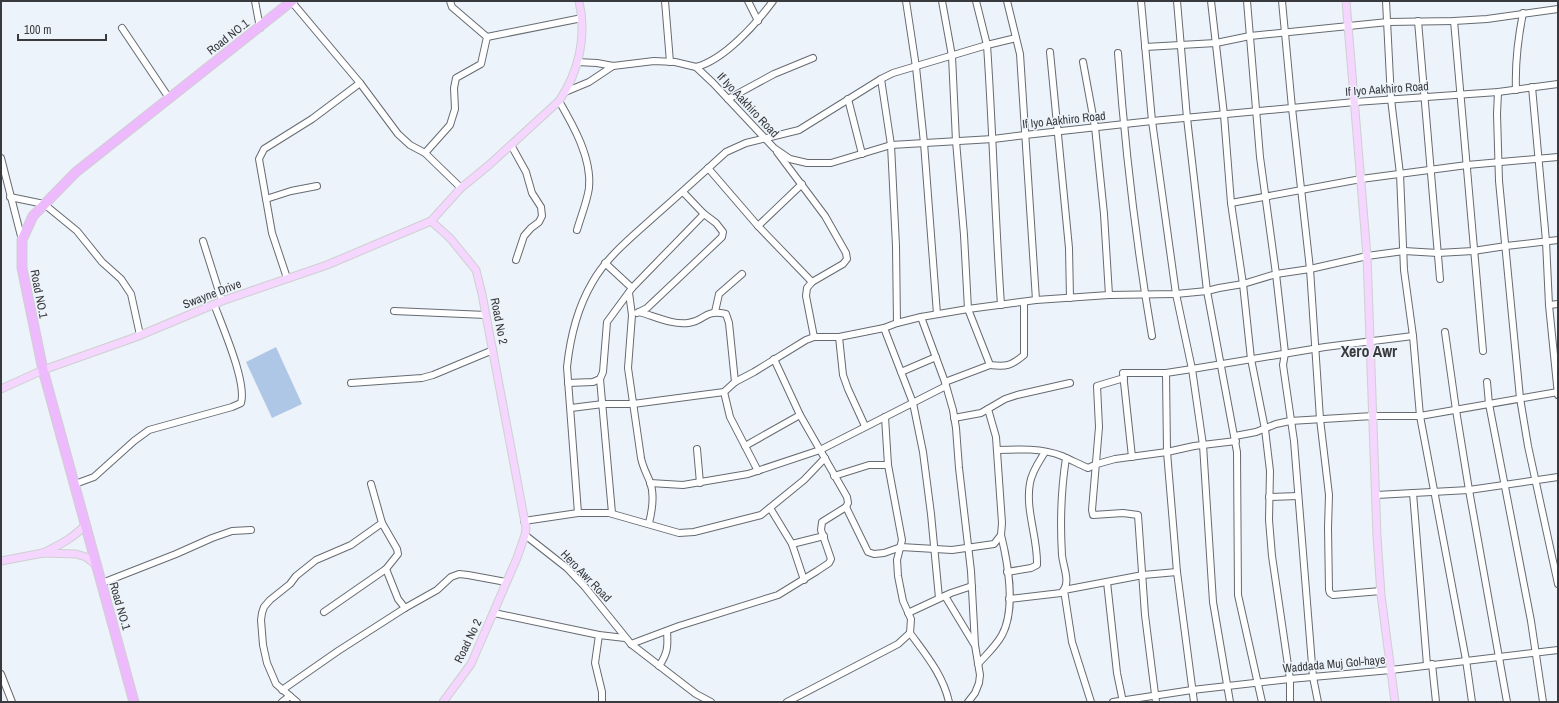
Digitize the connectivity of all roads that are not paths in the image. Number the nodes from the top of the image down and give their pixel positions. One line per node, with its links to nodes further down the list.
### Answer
1 (255, 1): 28 (street)
2 (292, 1): 28 (highway, Road NO.1); 48 (street)
3 (450, 1): 31 (street)
4 (578, 1): 21 (main road)
5 (665, 1): 42 (street)
6 (748, 1): 22 (street)
7 (773, 1): 22 (street)
8 (906, 1): 45 (street)
9 (942, 1): 39 (street)
10 (976, 1): 34 (street)
11 (1007, 1): 32 (street)
12 (1141, 1): 36 (street)
13 (1177, 1): 35 (street)
14 (1211, 1): 33 (street)
15 (1247, 1): 30 (street)
16 (1282, 1): 29 (street)
17 (1346, 1): 26 (main road)
18 (1386, 1): 25 (street)
19 (1558, 8): 20 (street)
20 (1523, 13): 24 (street); 51 (street)
21 (582, 18): 31 (street); 41 (main road)
22 (758, 21): 46 (street)
23 (1418, 21): 24 (street); 25 (street); 55 (street)
24 (1454, 21): 54 (street)
25 (1388, 22): 26 (street); 59 (street)
26 (1348, 26): 29 (street); 61 (main road)
27 (122, 28): 56 (street)
28 (260, 28): 56 (highway, Road NO.1)
29 (1284, 32): 30 (street); 62 (street)
30 (1250, 36): 33 (street); 63 (street)
31 (487, 37): 78 (street)
32 (1016, 38): 34 (street); 70 (street)
33 (1216, 42): 35 (street); 64 (street)
34 (987, 45): 39 (street); 72 (street)
35 (1181, 45): 36 (street); 65 (street)
36 (1145, 47): 66 (street)
37 (1050, 52): 69 (street)
38 (1118, 53): 67 (street)
39 (952, 56): 45 (street); 73 (street)
40 (813, 58): 57 (street)
41 (577, 62): 44 (street); 52 (main road)
42 (670, 62): 44 (street); 46 (street)
43 (1083, 62): 68 (street)
44 (613, 66): 52 (street)
45 (916, 66): 47 (street); 74 (street)
46 (696, 67): 57 (street, If Iyo Aakhiro Road)
47 (881, 79): 58 (street); 76 (street)
48 (360, 83): 78 (street); 97 (street)
49 (1558, 84): 50 (street, If Iyo Aakhiro Road)
50 (1532, 87): 51 (street, If Iyo Aakhiro Road); 82 (street)
51 (1516, 90): 53 (street, If Iyo Aakhiro Road)
52 (565, 92): 60 (main road)
53 (1498, 92): 54 (street, If Iyo Aakhiro Road); 83 (street)
54 (1460, 95): 55 (street, If Iyo Aakhiro Road); 84 (street)
55 (1425, 97): 59 (street, If Iyo Aakhiro Road); 87 (street)
56 (169, 98): 99 (highway, Road NO.1)
57 (728, 99): 71 (street, If Iyo Aakhiro Road)
58 (848, 99): 71 (street); 79 (street)
59 (1391, 99): 61 (street, If Iyo Aakhiro Road); 88 (street)
60 (559, 101): 75 (main road); 103 (street)
61 (1354, 102): 62 (street, If Iyo Aakhiro Road); 89 (main road)
62 (1292, 108): 63 (street, If Iyo Aakhiro Road); 93 (street)
63 (1255, 112): 64 (street, If Iyo Aakhiro Road); 96 (street)
64 (1224, 115): 65 (street, If Iyo Aakhiro Road); 98 (street)
65 (1187, 118): 66 (street, If Iyo Aakhiro Road); 123 (street)
66 (1152, 121): 67 (street, If Iyo Aakhiro Road); 124 (street)
67 (1123, 124): 68 (street, If Iyo Aakhiro Road); 126 (street)
68 (1095, 127): 69 (street, If Iyo Aakhiro Road); 125 (street)
69 (1058, 131): 70 (street, If Iyo Aakhiro Road); 127 (street)
70 (1025, 135): 72 (street, If Iyo Aakhiro Road); 128 (street)
71 (764, 138): 77 (street, If Iyo Aakhiro Road); 86 (street)
72 (993, 140): 73 (street, If Iyo Aakhiro Road); 133 (street)
73 (956, 141): 74 (street, If Iyo Aakhiro Road); 135 (street)
74 (924, 143): 76 (street, If Iyo Aakhiro Road); 139 (street)
75 (511, 145): 92 (main road); 113 (street)
76 (891, 145): 79 (street, If Iyo Aakhiro Road); 143 (street)
77 (774, 148): 79 (street, If Iyo Aakhiro Road); 90 (street)
78 (425, 153): 92 (street)
79 (862, 154)
80 (1558, 157): 82 (street)
81 (1, 158): 85 (street)
82 (1539, 158): 83 (street); 107 (street)
83 (1499, 162): 84 (street); 108 (street)
84 (1467, 165): 87 (street); 110 (street)
85 (2, 168): 95 (street)
86 (708, 168): 94 (street); 102 (street)
87 (1431, 170): 88 (street); 111 (street)
88 (1400, 174): 89 (street); 109 (street)
89 (1361, 179): 93 (street); 112 (main road)
90 (802, 184): 102 (street); 120 (street)
91 (317, 186): 97 (street)
92 (461, 188): 101 (main road)
93 (1302, 189): 96 (street); 115 (street)
94 (683, 192): 100 (street); 114 (street)
95 (10, 197): 99 (street); 104 (street)
96 (1265, 198): 98 (street); 117 (street)
97 (266, 199): 118 (street)
98 (1231, 203): 121 (street)
99 (44, 204): 104 (highway, Road NO.1); 146 (street)
100 (704, 214): 122 (street); 137 (street)
101 (431, 221): 118 (main road, Swayne Drive); 140 (main road, Road No 2)
102 (758, 226): 120 (street)
103 (577, 230)
104 (22, 240): 162 (highway, Road NO.1)
105 (1558, 240): 107 (street)
106 (203, 241): 129 (street)
107 (1546, 241): 108 (street); 134 (street)
108 (1506, 246): 110 (street); 177 (street)
109 (1404, 251): 111 (street); 112 (street); 148 (street)
110 (1473, 251): 111 (street); 154 (street)
111 (1438, 253): 119 (street)
112 (1367, 256): 115 (street); 151 (main road)
113 (516, 260)
114 (605, 263): 122 (street); 170 (street)
115 (1310, 269): 117 (street); 152 (street)
116 (742, 274): 138 (street)
117 (1276, 274): 121 (street); 155 (street)
118 (287, 278): 129 (main road, Swayne Drive)
119 (1440, 278)
120 (812, 282): 149 (street)
121 (1243, 284): 123 (street); 158 (street)
122 (631, 291): 141 (street); 166 (street)
123 (1207, 291): 124 (street); 160 (street)
124 (1176, 294): 126 (street); 161 (street)
125 (1109, 295): 126 (street); 127 (street)
126 (1144, 295): 147 (street)
127 (1070, 298): 128 (street)
128 (1036, 300): 130 (street)
129 (222, 301): 131 (main road, Swayne Drive)
130 (1024, 302): 133 (street); 159 (street)
131 (214, 304): 146 (main road, Swayne Drive); 213 (street)
132 (1558, 304): 134 (street)
133 (1001, 305): 135 (street)
134 (1549, 305): 175 (street)
135 (968, 309): 139 (street); 159 (street)
136 (394, 311): 140 (street)
137 (639, 312): 138 (street); 141 (street)
138 (715, 312): 167 (street)
139 (937, 314): 142 (street)
140 (486, 315): 153 (main road, Road No 2)
141 (632, 315): 180 (street)
142 (922, 317): 143 (street); 156 (street)
143 (897, 323): 144 (street)
144 (884, 328): 150 (street); 163 (street)
145 (1445, 332): 184 (street)
146 (140, 335): 162 (main road, Swayne Drive)
147 (1152, 336)
148 (1413, 336): 151 (street); 187 (street)
149 (814, 337): 150 (street); 157 (street)
150 (839, 337): 192 (street)
151 (1370, 341): 152 (street); 186 (main road)
152 (1316, 349): 155 (street); 190 (street)
153 (493, 350): 169 (street); 226 (main road, Road No 2)
154 (1483, 351)
155 (1285, 353): 158 (street); 191 (street)
156 (936, 357): 163 (street); 172 (street)
157 (774, 359): 167 (street); 185 (street)
158 (1251, 359): 160 (street); 193 (street)
159 (990, 365): 172 (street)
160 (1222, 365): 161 (street); 194 (street)
161 (1192, 369): 164 (street); 195 (street)
162 (42, 370): 173 (main road, Swayne Drive); 213 (highway, Road NO.1)
163 (901, 372): 178 (street)
164 (1166, 372): 165 (street); 201 (street)
165 (1124, 378): 202 (street); 205 (street)
166 (600, 379): 170 (street); 179 (street)
167 (735, 382): 174 (street)
168 (1487, 382): 181 (street)
169 (351, 383)
170 (568, 383): 182 (street)
171 (1070, 383): 183 (street)
172 (945, 384): 178 (street); 189 (street)
173 (1, 389)
174 (724, 392): 180 (street); 196 (street)
175 (1558, 392): 176 (street); 177 (street)
176 (1558, 395)
177 (1520, 398): 181 (street); 210 (street)
178 (913, 403): 188 (street); 237 (street)
179 (603, 404): 180 (street); 182 (street); 225 (street)
180 (633, 404): 211 (street)
181 (1489, 404): 184 (street); 215 (street)
182 (571, 408): 224 (street)
183 (988, 409): 189 (street); 199 (street)
184 (1456, 410): 187 (street); 216 (street)
185 (800, 415): 196 (street); 198 (street)
186 (1374, 416): 187 (street); 190 (street); 219 (main road)
187 (1420, 416): 217 (street)
188 (885, 417): 192 (street); 206 (street)
189 (954, 418): 236 (street)
190 (1320, 419): 191 (street); 252 (street)
191 (1290, 421): 193 (street); 220 (street)
192 (865, 426): 198 (street)
193 (1265, 429): 194 (street); 221 (street)
194 (1236, 439): 195 (street); 276 (street)
195 (1203, 445): 201 (street); 277 (street)
196 (745, 446): 207 (street)
197 (696, 449): 212 (street)
198 (820, 450): 203 (street); 207 (street)
199 (997, 450): 200 (street); 232 (street)
200 (1045, 452): 204 (street); 242 (street)
201 (1167, 452): 202 (street); 243 (street)
202 (1132, 457): 205 (street)
203 (825, 458): 208 (street); 223 (street)
204 (1066, 458): 205 (street); 251 (street)
205 (1097, 464): 244 (street)
206 (888, 465): 208 (street); 235 (street)
207 (758, 471): 212 (street)
208 (834, 476): 222 (street)
209 (1558, 477): 210 (street)
210 (1536, 480): 215 (street); 249 (street)
211 (650, 483): 212 (street); 229 (street)
212 (700, 483)
213 (75, 484): 228 (highway, Road NO.1)
214 (371, 484): 227 (street)
215 (1504, 484): 216 (street); 266 (street)
216 (1469, 490): 217 (street); 267 (street)
217 (1435, 491): 218 (street); 268 (street)
218 (1413, 492): 219 (street); 270 (street)
219 (1376, 495): 252 (main road)
220 (1298, 496): 221 (street); 274 (street)
221 (1269, 497): 275 (street)
222 (846, 506): 233 (street); 235 (street)
223 (770, 508): 229 (street); 234 (street)
224 (578, 513): 225 (street); 226 (street)
225 (612, 513): 229 (street)
226 (524, 521): 231 (main road, Road No 2)
227 (382, 523): 241 (street); 278 (street)
228 (86, 524): 238 (main road); 240 (highway, Road NO.1)
229 (649, 524)
230 (251, 530): 248 (street)
231 (526, 535): 246 (main road, Road No 2); 262 (street, Hero Awr Road)
232 (1001, 535): 236 (street); 242 (street)
233 (824, 536): 234 (street); 245 (street)
234 (792, 544): 245 (street)
235 (901, 547): 237 (street); 258 (street)
236 (969, 548): 237 (street); 250 (street)
237 (934, 549): 253 (street)
238 (43, 553): 239 (main road); 240 (main road)
239 (1, 561)
240 (96, 565): 248 (highway, Road NO.1)
241 (386, 569): 255 (street); 256 (street)
242 (1007, 572): 254 (street)
243 (1177, 572): 244 (street); 279 (street)
244 (1143, 575): 247 (street); 282 (street)
245 (804, 580): 259 (street)
246 (506, 582): 255 (street); 257 (main road, Road No 2)
247 (1107, 582): 251 (street); 283 (street)
248 (102, 583): 285 (highway, Road NO.1)
249 (1558, 584)
250 (972, 586): 253 (street); 264 (street)
251 (1064, 590): 254 (street); 295 (street)
252 (1381, 591): 272 (main road)
253 (942, 597): 258 (street); 264 (street)
254 (1009, 599): 269 (street)
255 (405, 608): 278 (street)
256 (324, 612)
257 (494, 613): 261 (street); 288 (main road, Road No 2)
258 (908, 613): 260 (street)
259 (667, 631): 263 (street); 271 (street)
260 (910, 633): 292 (street); 293 (street)
261 (599, 635): 262 (street); 289 (street)
262 (625, 638): 263 (street)
263 (630, 644): 271 (street)
264 (975, 645): 269 (street)
265 (1558, 650): 266 (street, Waddada Muj Gol-haye)
266 (1536, 652): 267 (street, Waddada Muj Gol-haye); 306 (street)
267 (1499, 657): 268 (street, Waddada Muj Gol-haye); 305 (street)
268 (1466, 660): 270 (street, Waddada Muj Gol-haye); 304 (street)
269 (978, 664): 294 (street)
270 (1429, 665): 272 (street, Waddada Muj Gol-haye); 303 (street)
271 (659, 666): 280 (street)
272 (1391, 670): 274 (street, Waddada Muj Gol-haye); 302 (main road)
273 (1, 674): 284 (street)
274 (1313, 677): 275 (street, Waddada Muj Gol-haye); 301 (street)
275 (1290, 679): 276 (street, Waddada Muj Gol-haye); 300 (street)
276 (1259, 683): 277 (street, Waddada Muj Gol-haye); 299 (street)
277 (1228, 686): 279 (street, Waddada Muj Gol-haye); 298 (street)
278 (282, 690): 281 (street)
279 (1192, 690): 282 (street, Waddada Muj Gol-haye); 297 (street)
280 (696, 694): 290 (street); 291 (street)
281 (290, 696): 286 (street); 287 (street)
282 (1156, 699): 283 (street, Waddada Muj Gol-haye)
283 (1123, 701): 296 (street, Waddada Muj Gol-haye)
284 (12, 702)
285 (134, 702)
286 (282, 702)
287 (297, 702)
288 (443, 702)
289 (602, 702)
290 (695, 702)
291 (711, 702)
292 (787, 702)
293 (949, 702)
294 (968, 702)
295 (1092, 702)
296 (1113, 702)
297 (1194, 702)
298 (1230, 702)
299 (1262, 702)
300 (1290, 702)
301 (1318, 702)
302 (1394, 702)
303 (1436, 702)
304 (1472, 702)
305 (1507, 702)
306 (1543, 702)

